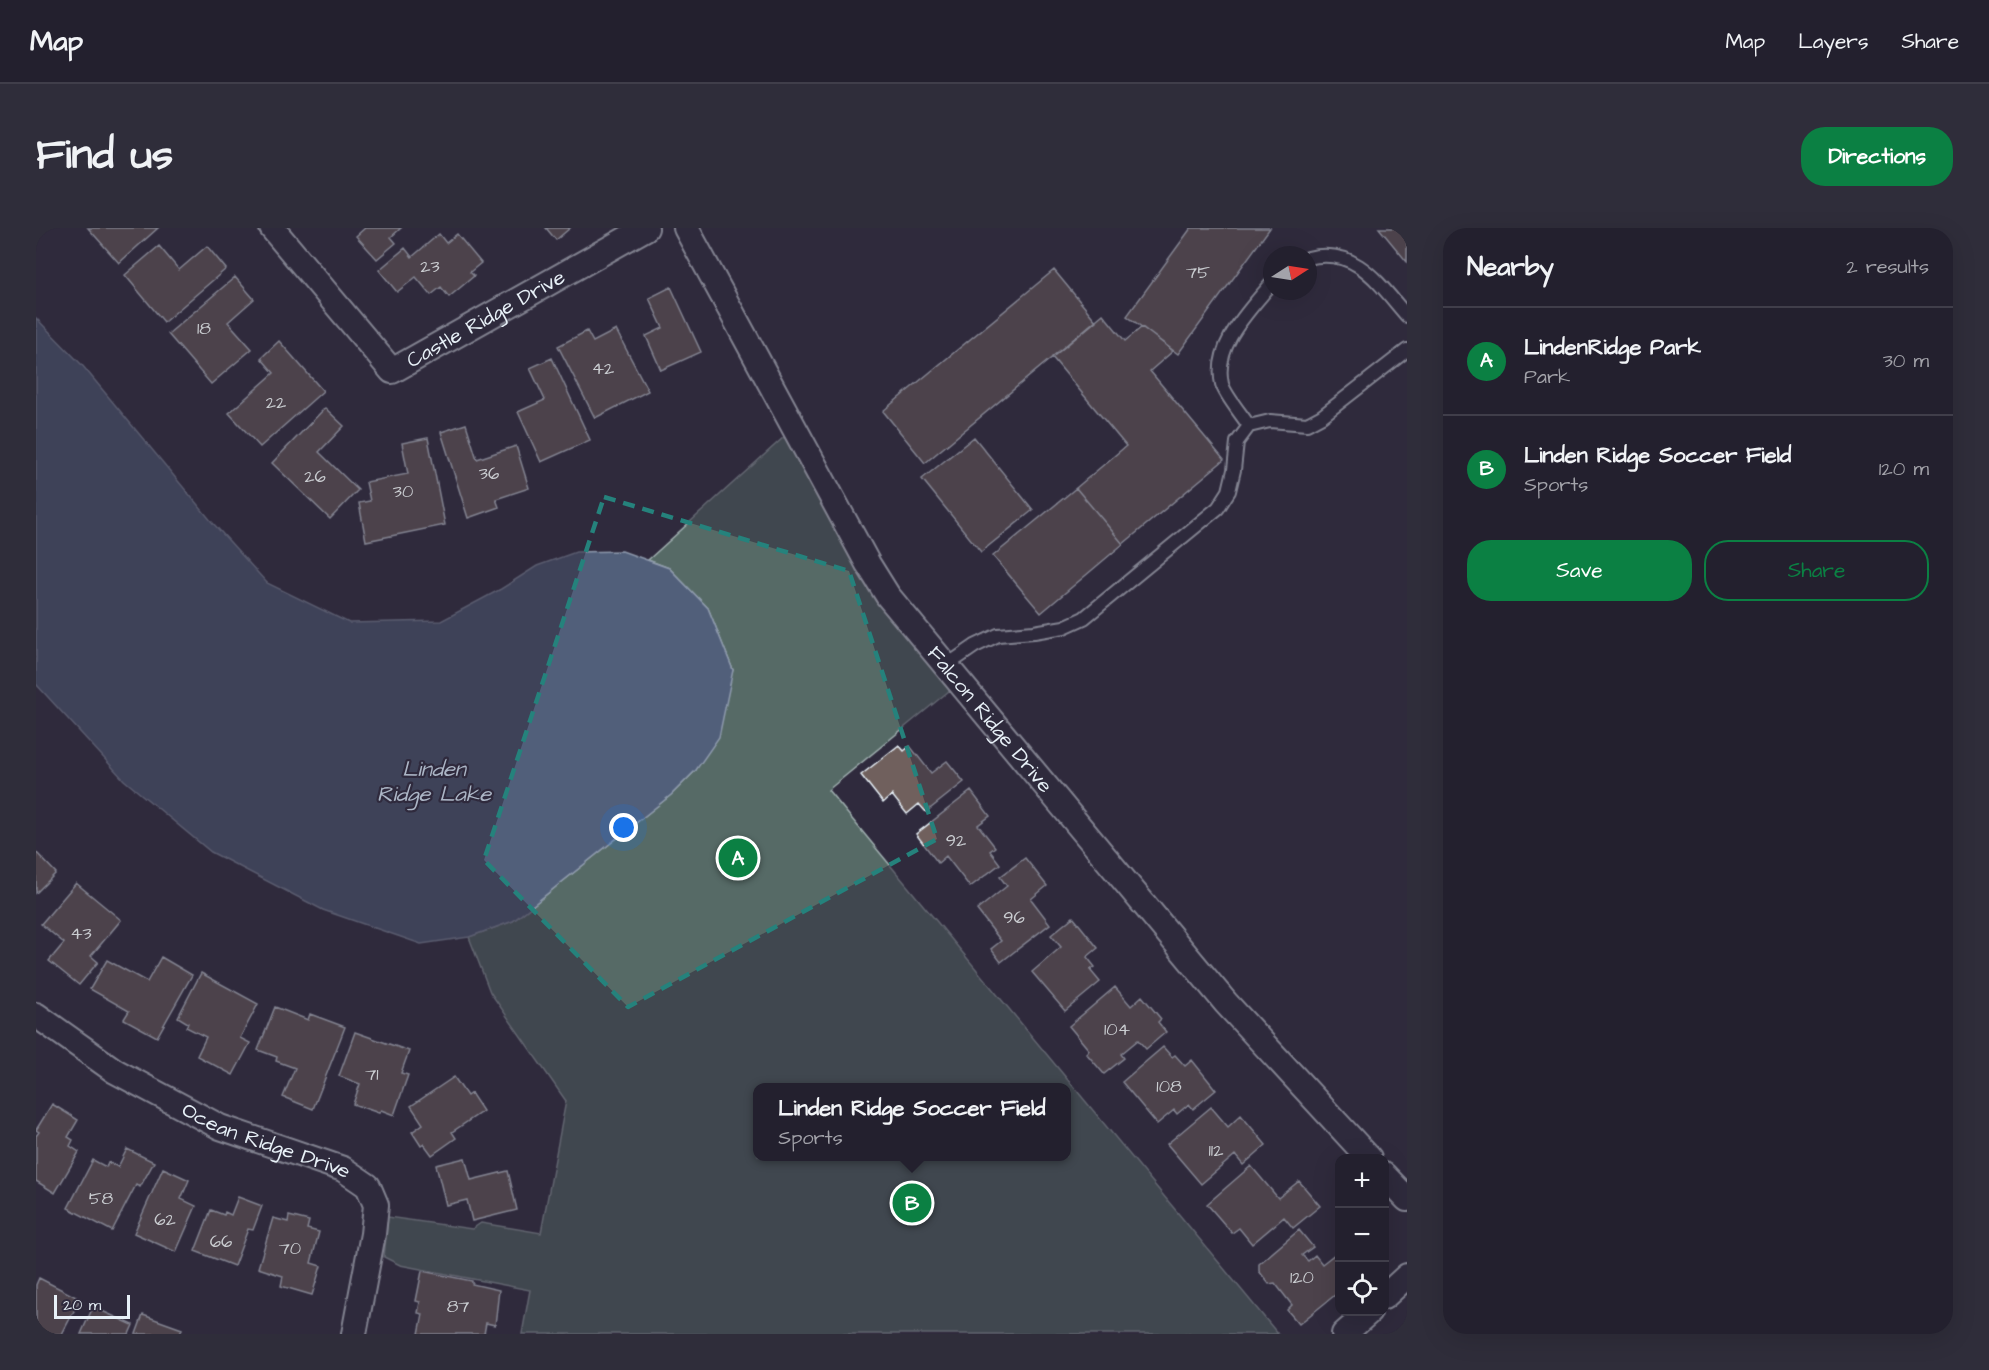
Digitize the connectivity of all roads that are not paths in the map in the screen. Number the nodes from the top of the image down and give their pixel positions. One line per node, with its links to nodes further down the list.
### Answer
1 (272, 228): 2 (street, Castle Ridge Drive)
2 (646, 228)
3 (686, 228): 9 (street, Falcon Ridge Drive)
4 (1317, 256): 6 (lane)
5 (1263, 294): 8 (lane)
6 (1407, 316)
7 (1407, 350): 8 (lane)
8 (1249, 426): 9 (lane)
9 (946, 666): 11 (street, Falcon Ridge Drive)
10 (36, 1015): 17 (street, Ocean Ridge Drive)
11 (1365, 1154)
12 (1389, 1180): 13 (street)
13 (1407, 1200)
14 (1407, 1276): 15 (street)
15 (1389, 1292)
16 (1364, 1316): 18 (street)
17 (354, 1334)
18 (1344, 1334)

